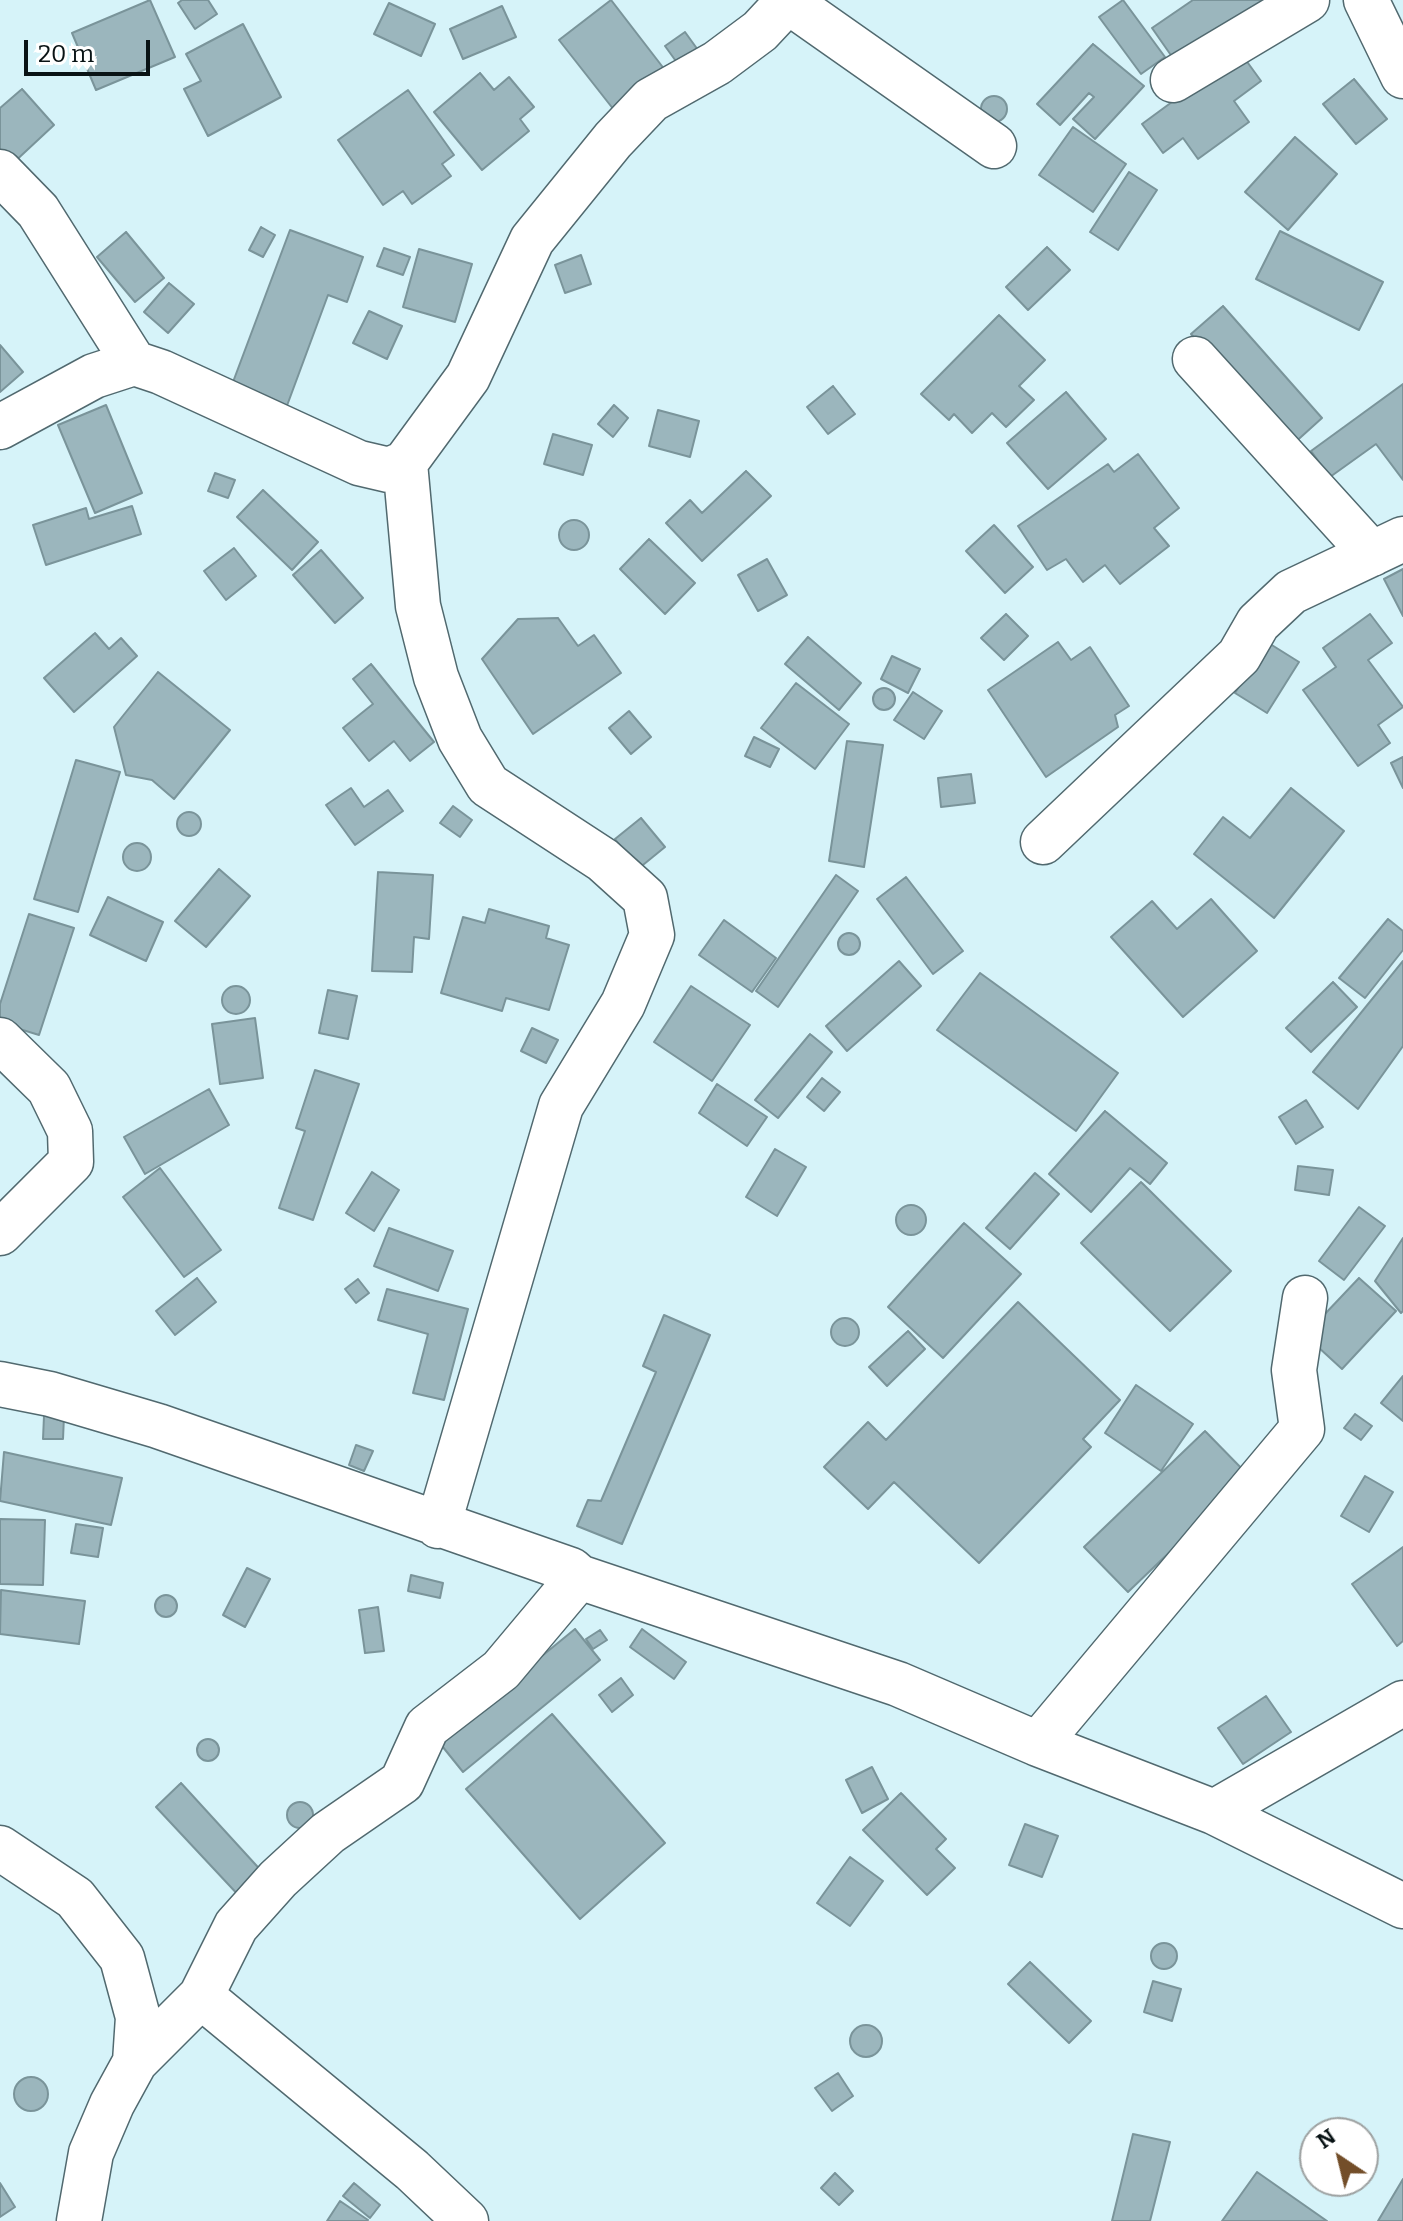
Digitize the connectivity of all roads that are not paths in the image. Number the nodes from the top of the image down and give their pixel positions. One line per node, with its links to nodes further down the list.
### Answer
1 (1307, 0): 5 (street)
2 (1366, 0): 4 (street)
3 (789, 1): 6 (street); 11 (street)
4 (1403, 76)
5 (1173, 80)
6 (994, 146)
7 (0, 172): 9 (street)
8 (1195, 359): 12 (street)
9 (134, 363): 10 (street); 11 (street)
10 (0, 427)
11 (405, 463): 18 (street)
12 (1388, 547): 13 (street)
13 (1043, 842)
14 (0, 1040): 15 (street)
15 (0, 1233)
16 (1305, 1298): 21 (street)
17 (0, 1384): 18 (street)
18 (438, 1526): 19 (street)
19 (579, 1577): 21 (street); 25 (street)
20 (1403, 1703): 22 (street)
21 (1038, 1744): 22 (street)
22 (1214, 1812): 24 (street)
23 (0, 1848): 26 (street)
24 (1403, 1906)
25 (201, 1996): 26 (street); 28 (street)
26 (135, 2062): 27 (street)
27 (79, 2221)
28 (466, 2221)

